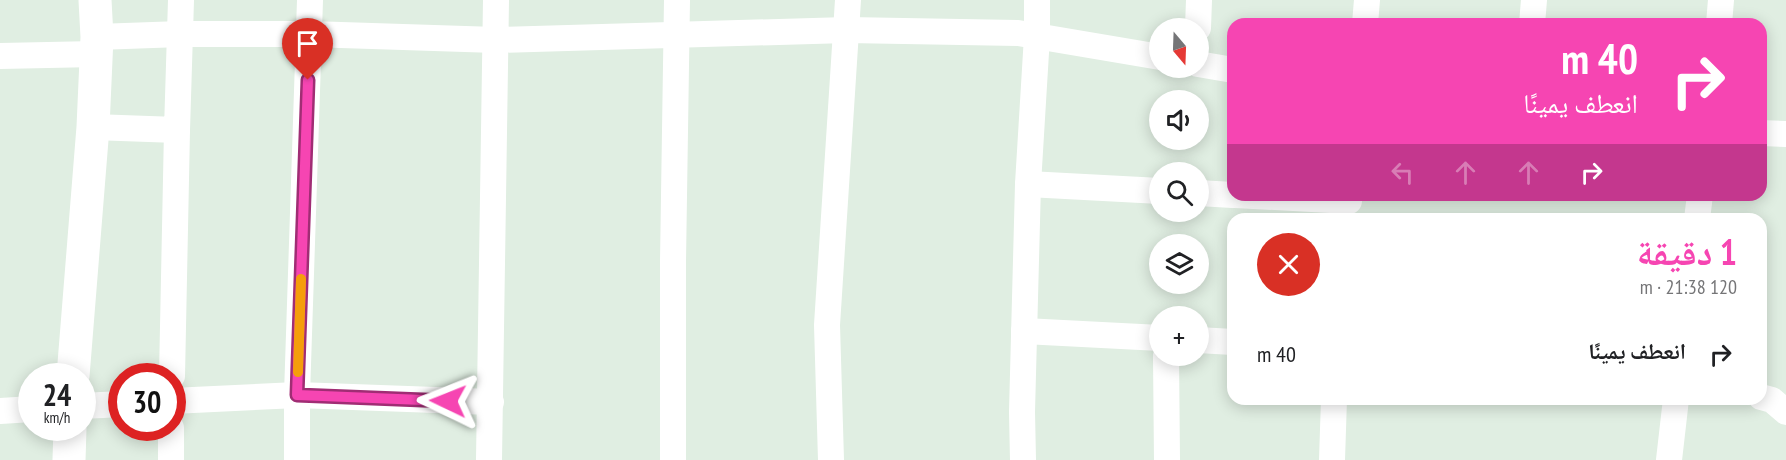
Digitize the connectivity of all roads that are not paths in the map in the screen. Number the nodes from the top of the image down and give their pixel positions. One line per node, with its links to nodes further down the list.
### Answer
1 (95, 0): 22 (street)
2 (181, 0): 17 (street)
3 (310, 0): 18 (street)
4 (496, 0): 21 (street)
5 (677, 0): 19 (street)
6 (848, 0): 16 (street)
7 (1037, 0): 20 (street)
8 (1199, 0): 12 (street)
9 (1367, 0): 13 (street)
10 (1534, 0): 14 (street)
11 (1722, 0): 15 (street)
12 (1198, 18)
13 (1366, 18)
14 (1532, 18)
15 (1720, 18)
16 (847, 30): 19 (street); 20 (street); 60 (street)
17 (180, 34): 18 (street); 22 (street); 28 (street)
18 (310, 34): 21 (street); 44 (street)
19 (676, 34): 21 (street); 59 (street)
20 (1038, 36): 23 (street); 31 (street)
21 (496, 40): 47 (street)
22 (97, 45): 24 (street); 27 (street)
23 (1149, 55)
24 (0, 56)
25 (1209, 66): 26 (street)
26 (1227, 69)
27 (93, 127): 28 (street); 41 (street)
28 (177, 130): 42 (street)
29 (1767, 133): 30 (street)
30 (1786, 134)
31 (1028, 184): 32 (street); 37 (street)
32 (1149, 190)
33 (1209, 194): 34 (street)
34 (1227, 195)
35 (1303, 201): 36 (street)
36 (1349, 205)
37 (1024, 331): 38 (street); 61 (street)
38 (1149, 337)
39 (1209, 341): 40 (street)
40 (1227, 342)
41 (74, 363)
42 (172, 363)
43 (1166, 366): 62 (street)
44 (297, 395): 46 (street); 47 (street); 57 (street)
45 (1767, 399): 52 (street)
46 (186, 400)
47 (491, 402): 58 (street)
48 (1334, 405): 63 (street)
49 (1675, 405): 64 (street)
50 (18, 410): 51 (street)
51 (0, 411)
52 (1786, 412)
53 (70, 441): 55 (street)
54 (171, 441): 56 (street)
55 (69, 460)
56 (171, 460)
57 (297, 460)
58 (489, 460)
59 (673, 460)
60 (831, 460)
61 (1023, 460)
62 (1167, 460)
63 (1332, 460)
64 (1669, 460)

